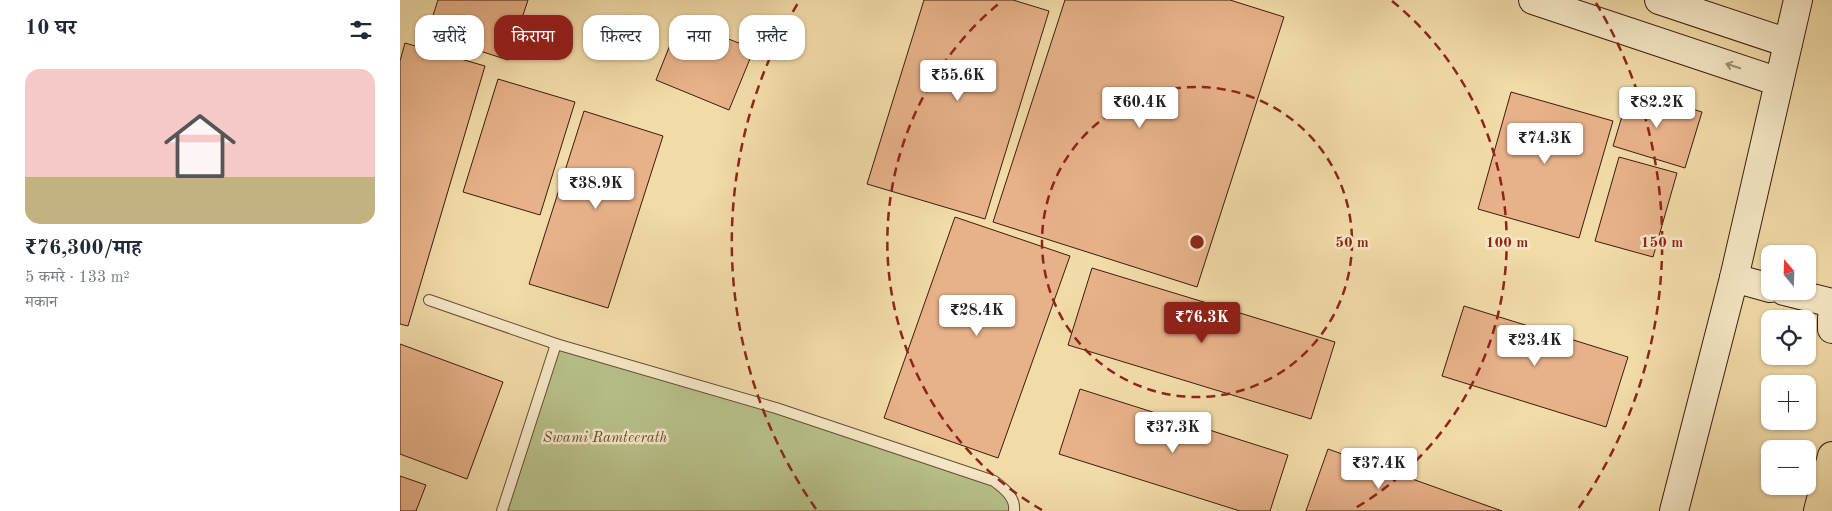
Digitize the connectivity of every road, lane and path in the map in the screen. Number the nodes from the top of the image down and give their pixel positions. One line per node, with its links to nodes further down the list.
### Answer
1 (1533, 0): 5 (main road, one-way to 1)
2 (1659, 0): 4 (main road)
3 (1798, 0): 4 (main road)
4 (1788, 43): 5 (main road)
5 (1779, 82): 6 (main road)
6 (1734, 278): 7 (main road); 15 (main road)
7 (1761, 286)
8 (429, 300): 11 (lane)
9 (1800, 300): 10 (main road)
10 (1832, 318)
11 (556, 344): 13 (lane); 14 (lane)
12 (1832, 456): 16 (highway)
13 (502, 511)
14 (1014, 511)
15 (1674, 511)
16 (1818, 511)

